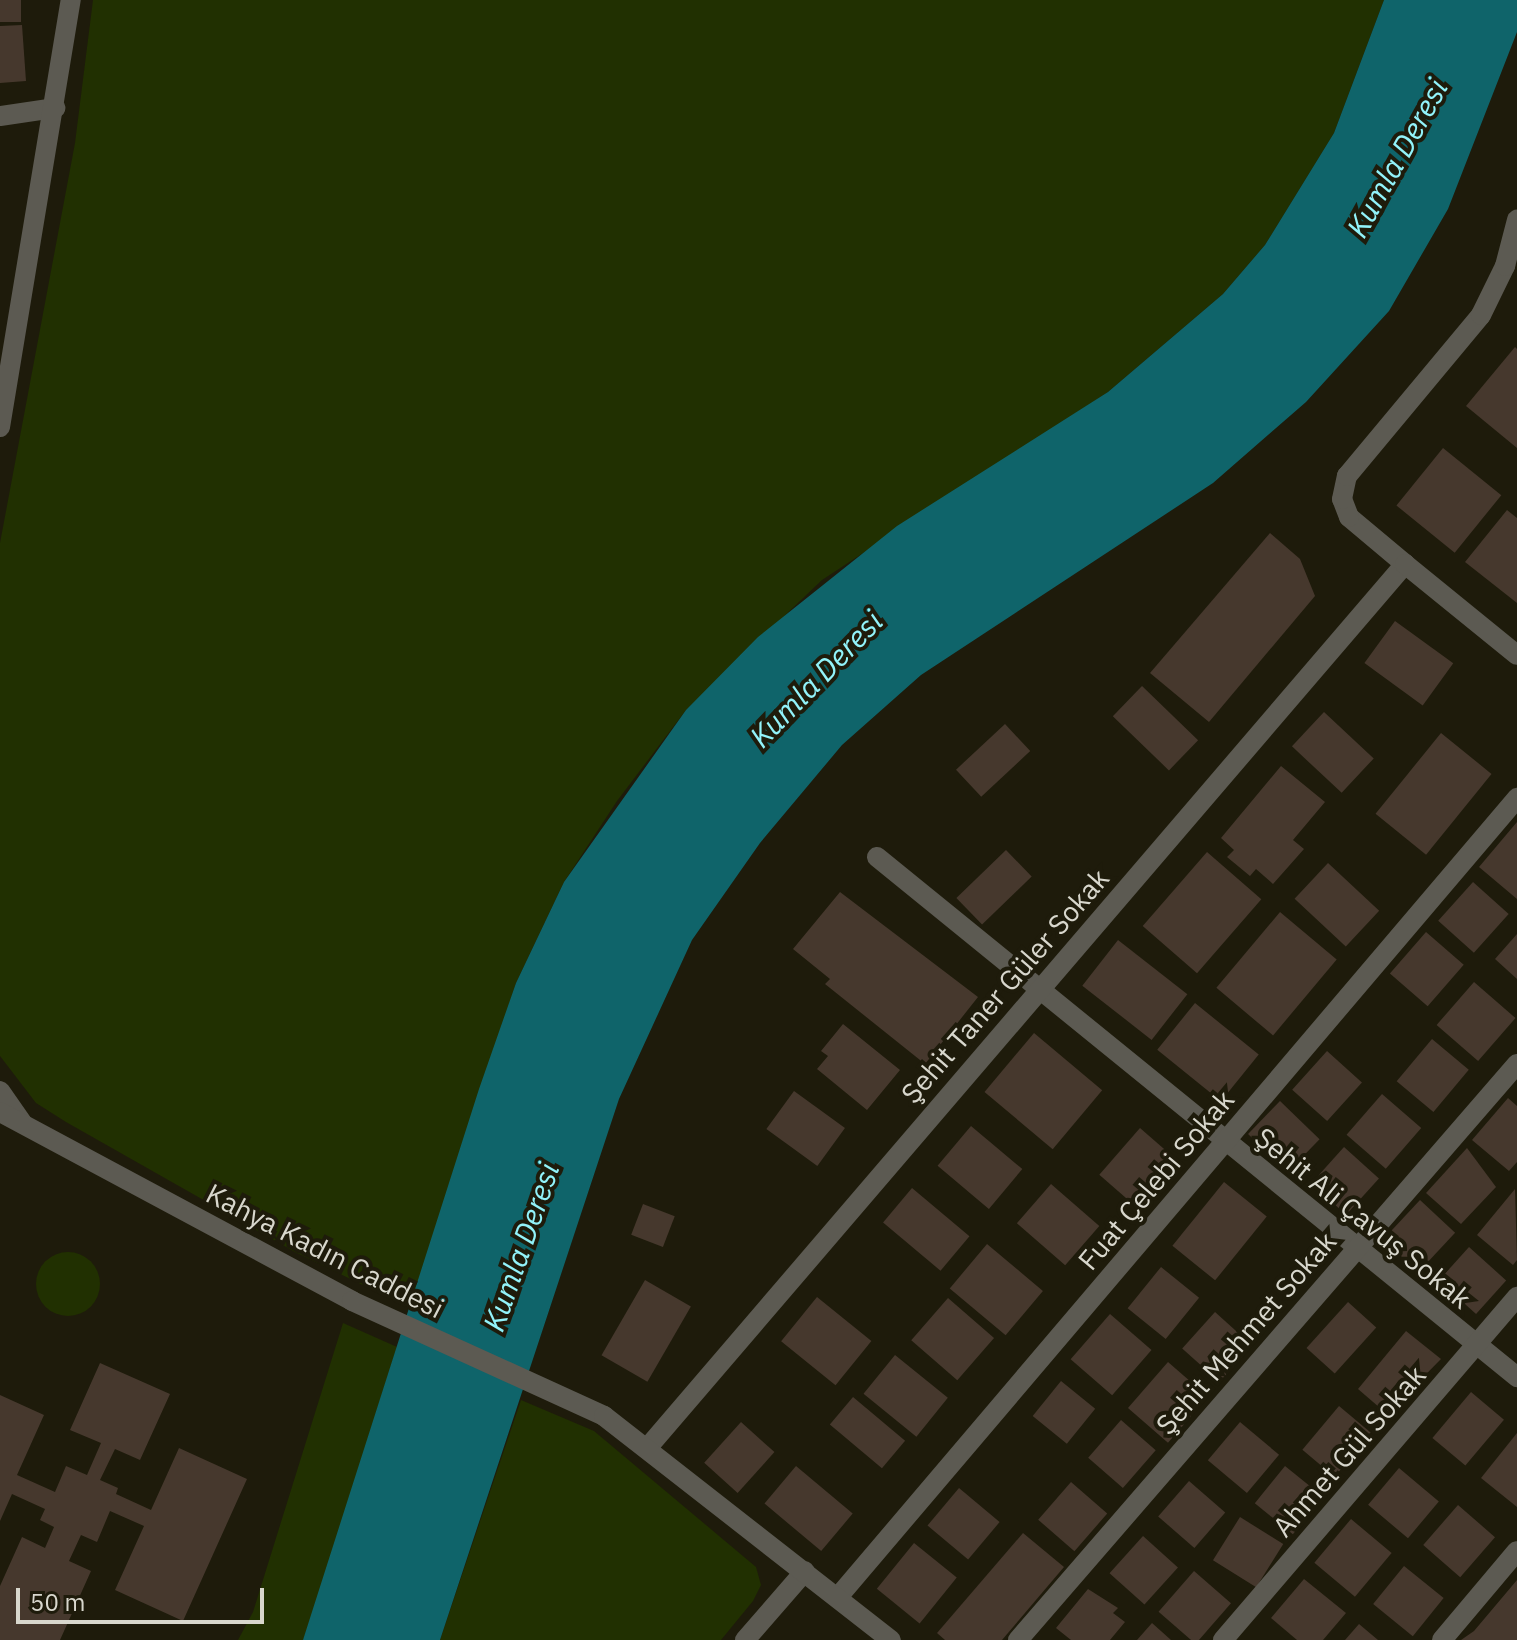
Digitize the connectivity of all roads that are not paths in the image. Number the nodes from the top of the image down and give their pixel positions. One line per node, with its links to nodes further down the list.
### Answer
1 (71, 0): 2 (street)
2 (55, 108): 3 (street); 6 (street)
3 (0, 116)
4 (1517, 220): 5 (street)
5 (1511, 274): 7 (street)
6 (0, 427)
7 (1405, 564): 8 (street); 11 (street, Şehit Taner Güler Sokak)
8 (1517, 655)
9 (1517, 798): 16 (street, Fuat Çelebi Sokak)
10 (877, 857): 11 (street, Şehit Ali Çavuş Sokak)
11 (1037, 991): 16 (street, Şehit Ali Çavuş Sokak); 21 (street, Şehit Taner Güler Sokak)
12 (1517, 1064): 17 (street, Şehit Mehmet Sokak)
13 (0, 1091): 15 (street)
14 (0, 1112): 15 (street, Kahya Kadın Caddesi)
15 (24, 1125): 21 (street, Kahya Kadın Caddesi)
16 (1224, 1142): 17 (street, Şehit Ali Çavuş Sokak); 24 (street, Fuat Çelebi Sokak)
17 (1356, 1248): 19 (street, Şehit Ali Çavuş Sokak); 27 (street, Şehit Mehmet Sokak)
18 (1517, 1297): 19 (street, Ahmet Gül Sokak)
19 (1476, 1345): 20 (street, Şehit Ali Çavuş Sokak); 28 (street, Ahmet Gül Sokak)
20 (1517, 1377)
21 (649, 1446): 23 (street, Kahya Kadın Caddesi)
22 (1517, 1551): 29 (street)
23 (805, 1571): 24 (street, Kahya Kadın Caddesi); 25 (street)
24 (838, 1597): 26 (street, Kahya Kadın Caddesi)
25 (745, 1640)
26 (891, 1640)
27 (1018, 1640)
28 (1223, 1640)
29 (1442, 1640)

